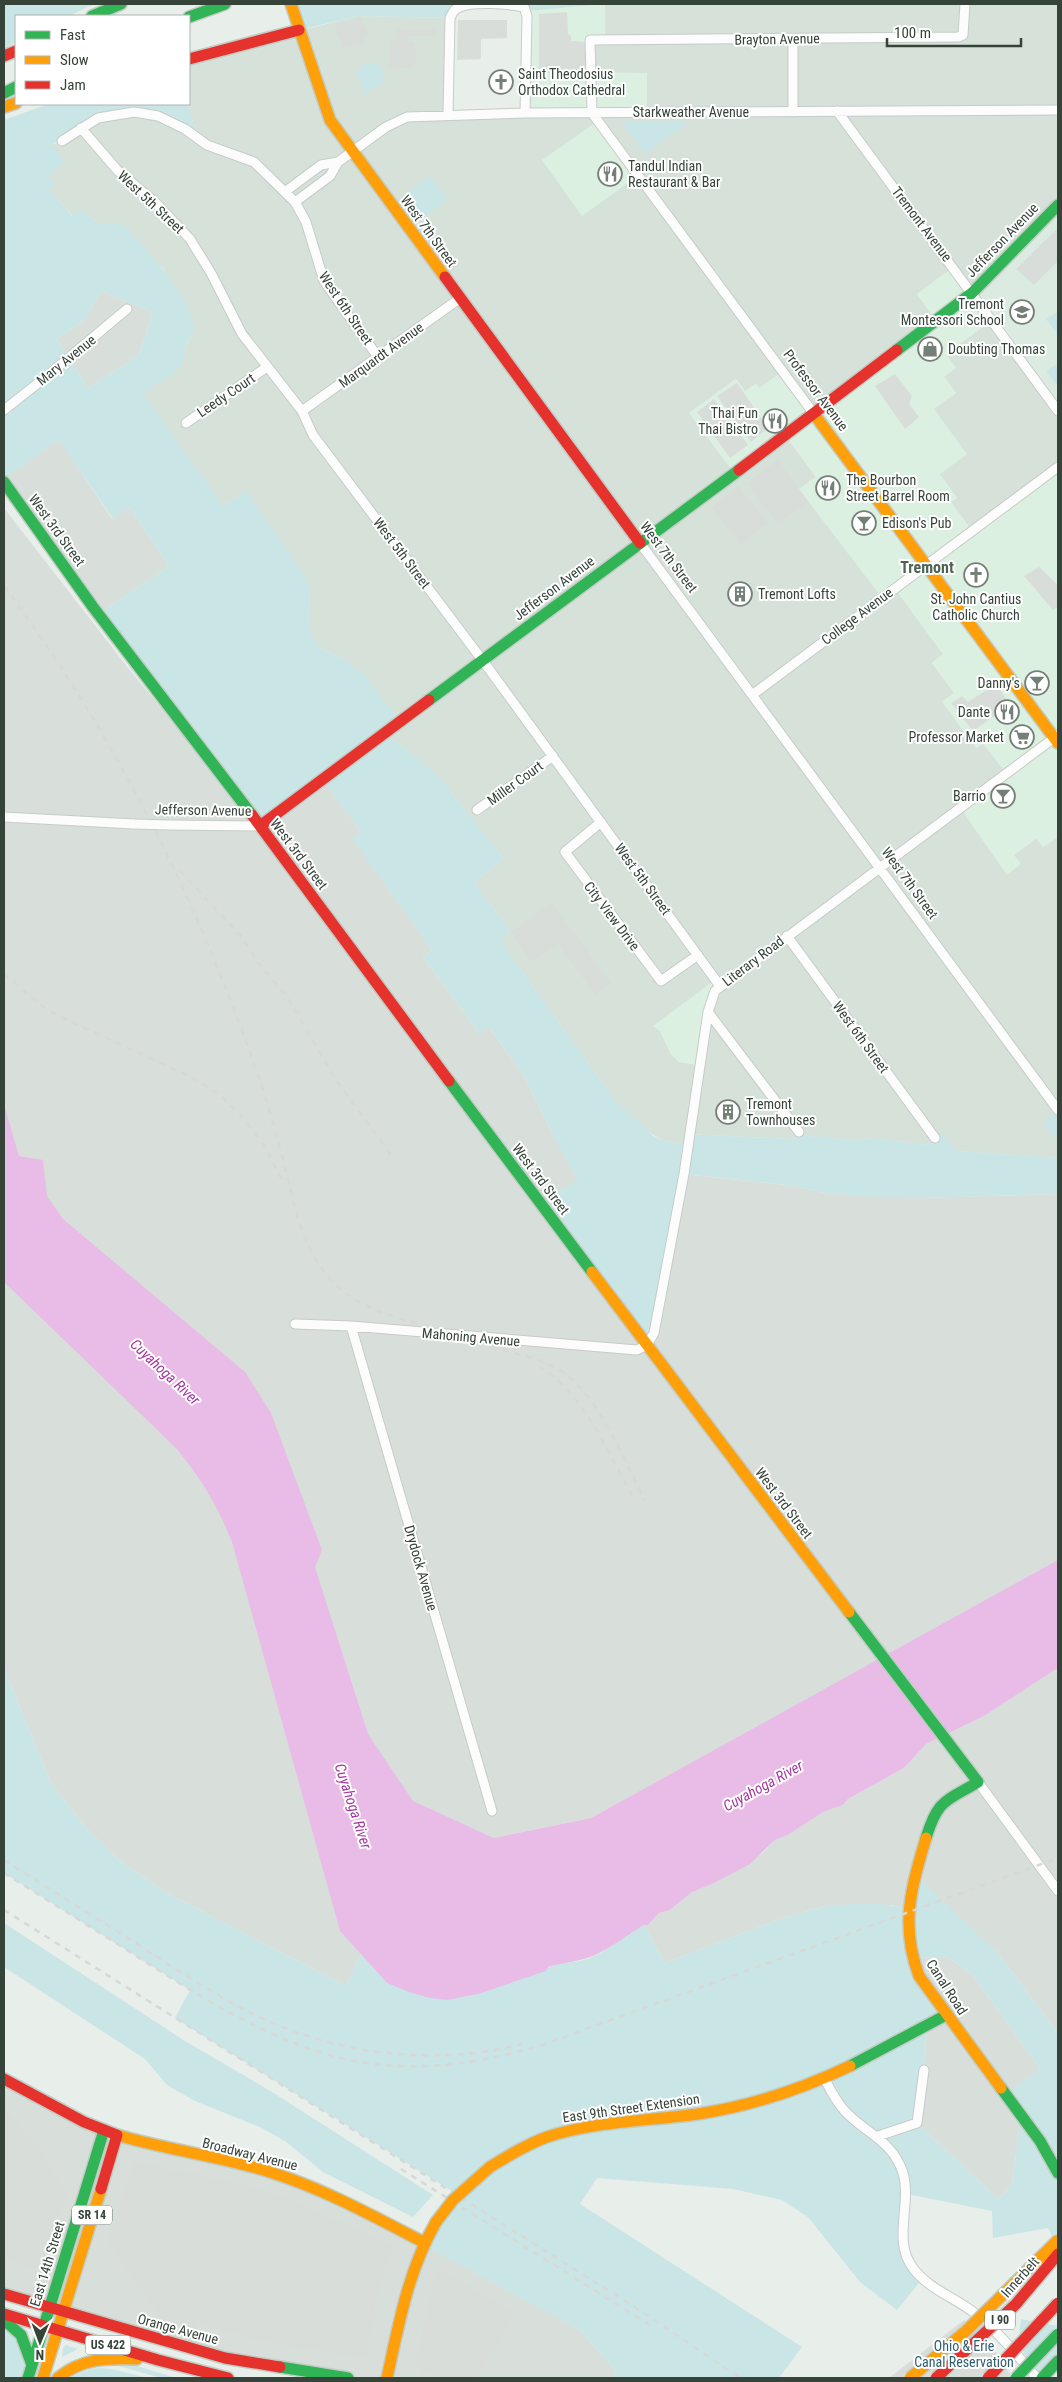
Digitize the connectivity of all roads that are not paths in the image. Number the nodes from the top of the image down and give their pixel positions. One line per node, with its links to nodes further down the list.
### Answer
1 (225, 4): 7 (main road)
2 (488, 4): 14 (street); 16 (street)
3 (966, 4): 9 (street, Brayton Avenue)
4 (117, 5): 6 (main road)
5 (293, 9): 8 (main road, West 7th Street)
6 (94, 15)
7 (190, 17)
8 (299, 30): 10 (main road); 19 (main road, West 7th Street)
9 (793, 39): 13 (street); 15 (street, Brayton Avenue)
10 (190, 59)
11 (1058, 110): 12 (street, Starkweather Avenue)
12 (837, 111): 13 (street, Starkweather Avenue); 24 (street, Tremont Avenue)
13 (793, 112): 15 (street, Starkweather Avenue)
14 (525, 113): 15 (street, Starkweather Avenue); 16 (street, Starkweather Avenue)
15 (592, 113): 32 (street, Professor Avenue)
16 (448, 115): 19 (street, Starkweather Avenue)
17 (81, 128): 18 (street, West 6th Street); 21 (street, West 6th Street); 28 (street, West 5th Street)
18 (62, 141)
19 (353, 151): 20 (street, Starkweather Avenue); 25 (main road, West 7th Street)
20 (338, 162): 21 (street, Starkweather Avenue); 22 (street, Starkweather Avenue)
21 (286, 191): 22 (street, West 6th Street)
22 (295, 202): 27 (street, West 6th Street)
23 (1058, 205): 24 (main road, Jefferson Avenue)
24 (972, 293): 30 (street, Tremont Avenue); 32 (main road, Jefferson Avenue)
25 (459, 299): 27 (street, Marquardt Avenue); 36 (main road, West 7th Street)
26 (128, 309): 29 (street, Mary Avenue)
27 (378, 357): 31 (street, Marquardt Avenue)
28 (267, 367): 31 (street, West 5th Street); 33 (street, Leedy Court)
29 (4, 410)
30 (1058, 411)
31 (302, 412): 38 (street, West 5th Street)
32 (814, 414): 36 (main road, Jefferson Avenue); 37 (main road, Professor Avenue)
33 (186, 423)
34 (1058, 467): 37 (street, College Avenue)
35 (4, 482): 45 (main road, West 3rd Street)
36 (640, 543): 38 (main road, Jefferson Avenue); 39 (street, West 7th Street)
37 (928, 564): 39 (street, College Avenue); 40 (main road, Professor Avenue)
38 (483, 660): 41 (street, West 5th Street); 45 (main road, Jefferson Avenue)
39 (752, 695): 46 (street, West 7th Street)
40 (1057, 739): 46 (street, Literary Road)
41 (553, 756): 42 (street, Miller Court); 44 (street, West 5th Street)
42 (477, 810)
43 (4, 817): 45 (street, Jefferson Avenue, bridge)
44 (601, 822): 48 (street, West 5th Street); 48 (street, City View Drive)
45 (260, 826): 56 (main road, West 3rd Street)
46 (881, 868): 47 (street, Literary Road); 51 (street, West 7th Street)
47 (787, 936): 49 (street, Literary Road); 53 (street, West 6th Street)
48 (698, 955): 49 (street, West 5th Street)
49 (720, 986): 50 (street, Literary Road)
50 (708, 1012): 52 (street); 56 (street, Literary Road)
51 (1058, 1110)
52 (799, 1132)
53 (935, 1138)
54 (295, 1324): 55 (street, Mahoning Avenue)
55 (350, 1326): 56 (street, Mahoning Avenue); 58 (street, Drydock Avenue)
56 (647, 1344): 57 (main road, West 3rd Street)
57 (978, 1782): 59 (street, West 3rd Street); 60 (main road, Canal Road)
58 (492, 1811)
59 (1058, 1891)
60 (946, 2015): 62 (main road, East 9th Street Extension); 67 (main road, Canal Road)
61 (924, 2070): 66 (street)
62 (824, 2078): 66 (street); 69 (main road, East 9th Street Extension, bridge)
63 (4, 2079): 64 (main road, Broadway Avenue)
64 (104, 2130): 65 (main road, Broadway Avenue); 73 (main road, East 14th Street / SR 14)
65 (118, 2135): 69 (main road, Broadway Avenue); 74 (main road, SR 14)
66 (878, 2136): 94 (street)
67 (1058, 2173)
68 (1058, 2240): 90 (main road, bridge)
69 (423, 2242): 89 (main road, East 9th Street Extension)
70 (1058, 2254): 91 (main road, Innerbelt / I 90, bridge)
71 (4, 2294): 73 (main road, Orange Avenue / US 422)
72 (1058, 2303): 92 (main road, bridge)
73 (50, 2308): 74 (main road, Orange Avenue / US 422); 77 (main road, East 14th Street / SR 14)
74 (64, 2312): 78 (main road); 88 (main road, Orange Avenue / US 422)
75 (4, 2314): 77 (main road, US 422)
76 (4, 2320): 82 (main road)
77 (44, 2326): 78 (main road, US 422); 82 (main road, East 14th Street)
78 (58, 2330): 80 (main road, US 422); 85 (main road)
79 (1058, 2334): 93 (main road, bridge)
80 (158, 2360): 86 (main road); 87 (main road, US 422)
81 (1058, 2361): 95 (main road)
82 (32, 2366): 84 (main road, East 14th Street)
83 (1058, 2371): 96 (street)
84 (28, 2378)
85 (44, 2378)
86 (58, 2378)
87 (228, 2378)
88 (348, 2378)
89 (387, 2378)
90 (910, 2378)
91 (936, 2378)
92 (988, 2378)
93 (1016, 2378)
94 (1037, 2378)
95 (1042, 2378)
96 (1054, 2378)

